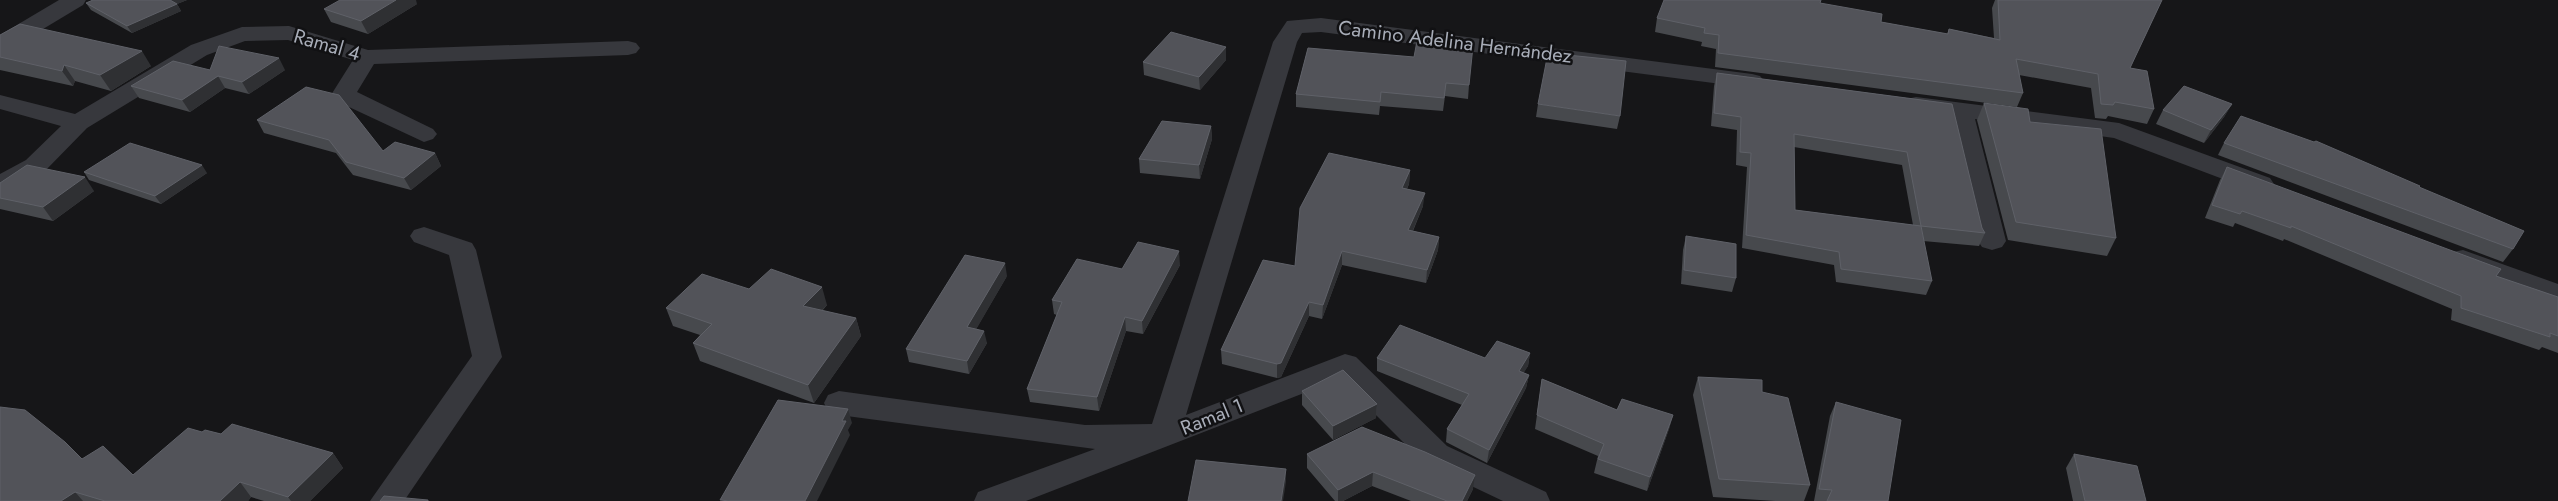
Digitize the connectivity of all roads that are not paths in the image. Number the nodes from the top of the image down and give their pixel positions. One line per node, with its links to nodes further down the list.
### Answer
1 (75, 0): 2 (street)
2 (0, 45)
3 (628, 48): 4 (street, Ramal 4)
4 (367, 57): 9 (street, Ramal 4); 10 (street)
5 (1773, 83): 18 (street, Camino Adelina Hernández)
6 (1891, 100): 8 (street)
7 (0, 102): 9 (street)
8 (1960, 110): 12 (street); 14 (street)
9 (78, 123): 11 (street)
10 (424, 134)
11 (0, 185)
12 (2287, 194)
13 (424, 236): 19 (street)
14 (1992, 241)
15 (2436, 249): 16 (street)
16 (2558, 294)
17 (839, 402): 18 (street, Ramal 1)
18 (1164, 436): 20 (street); 21 (street, Ramal 1)
19 (386, 501)
20 (990, 501)
21 (1534, 501)

